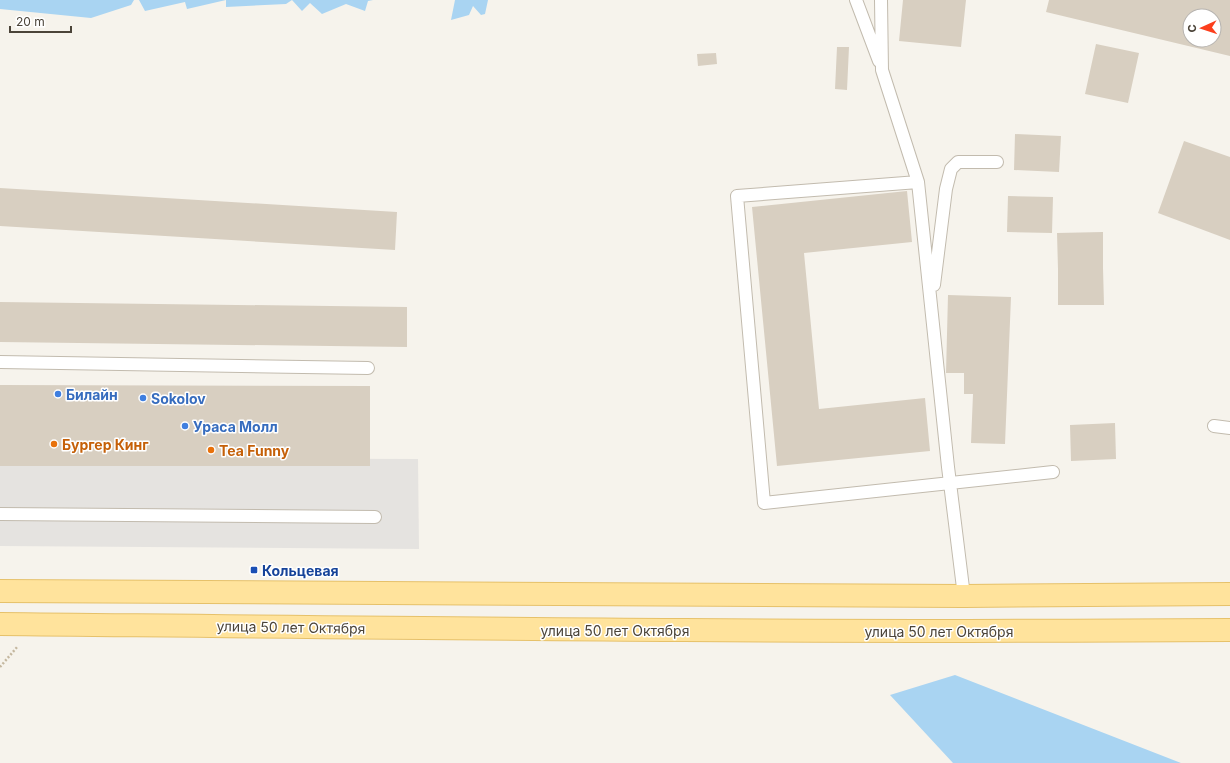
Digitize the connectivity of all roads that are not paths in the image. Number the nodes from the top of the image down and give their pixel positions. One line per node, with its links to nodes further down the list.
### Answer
1 (856, 0): 3 (lane)
2 (882, 0): 3 (lane)
3 (882, 70): 5 (lane)
4 (997, 162): 6 (lane)
5 (918, 182): 6 (lane); 12 (lane)
6 (931, 306): 12 (lane)
7 (0, 362): 8 (lane)
8 (368, 368)
9 (1214, 426): 10 (lane)
10 (1230, 428)
11 (1053, 472): 12 (lane)
12 (950, 483): 17 (lane)
13 (0, 514): 14 (lane)
14 (375, 517)
15 (0, 591): 17 (main road)
16 (1230, 594): 17 (main road)
17 (964, 596)
18 (0, 624): 19 (main road, улица 50 лет Октября)
19 (1230, 630)

